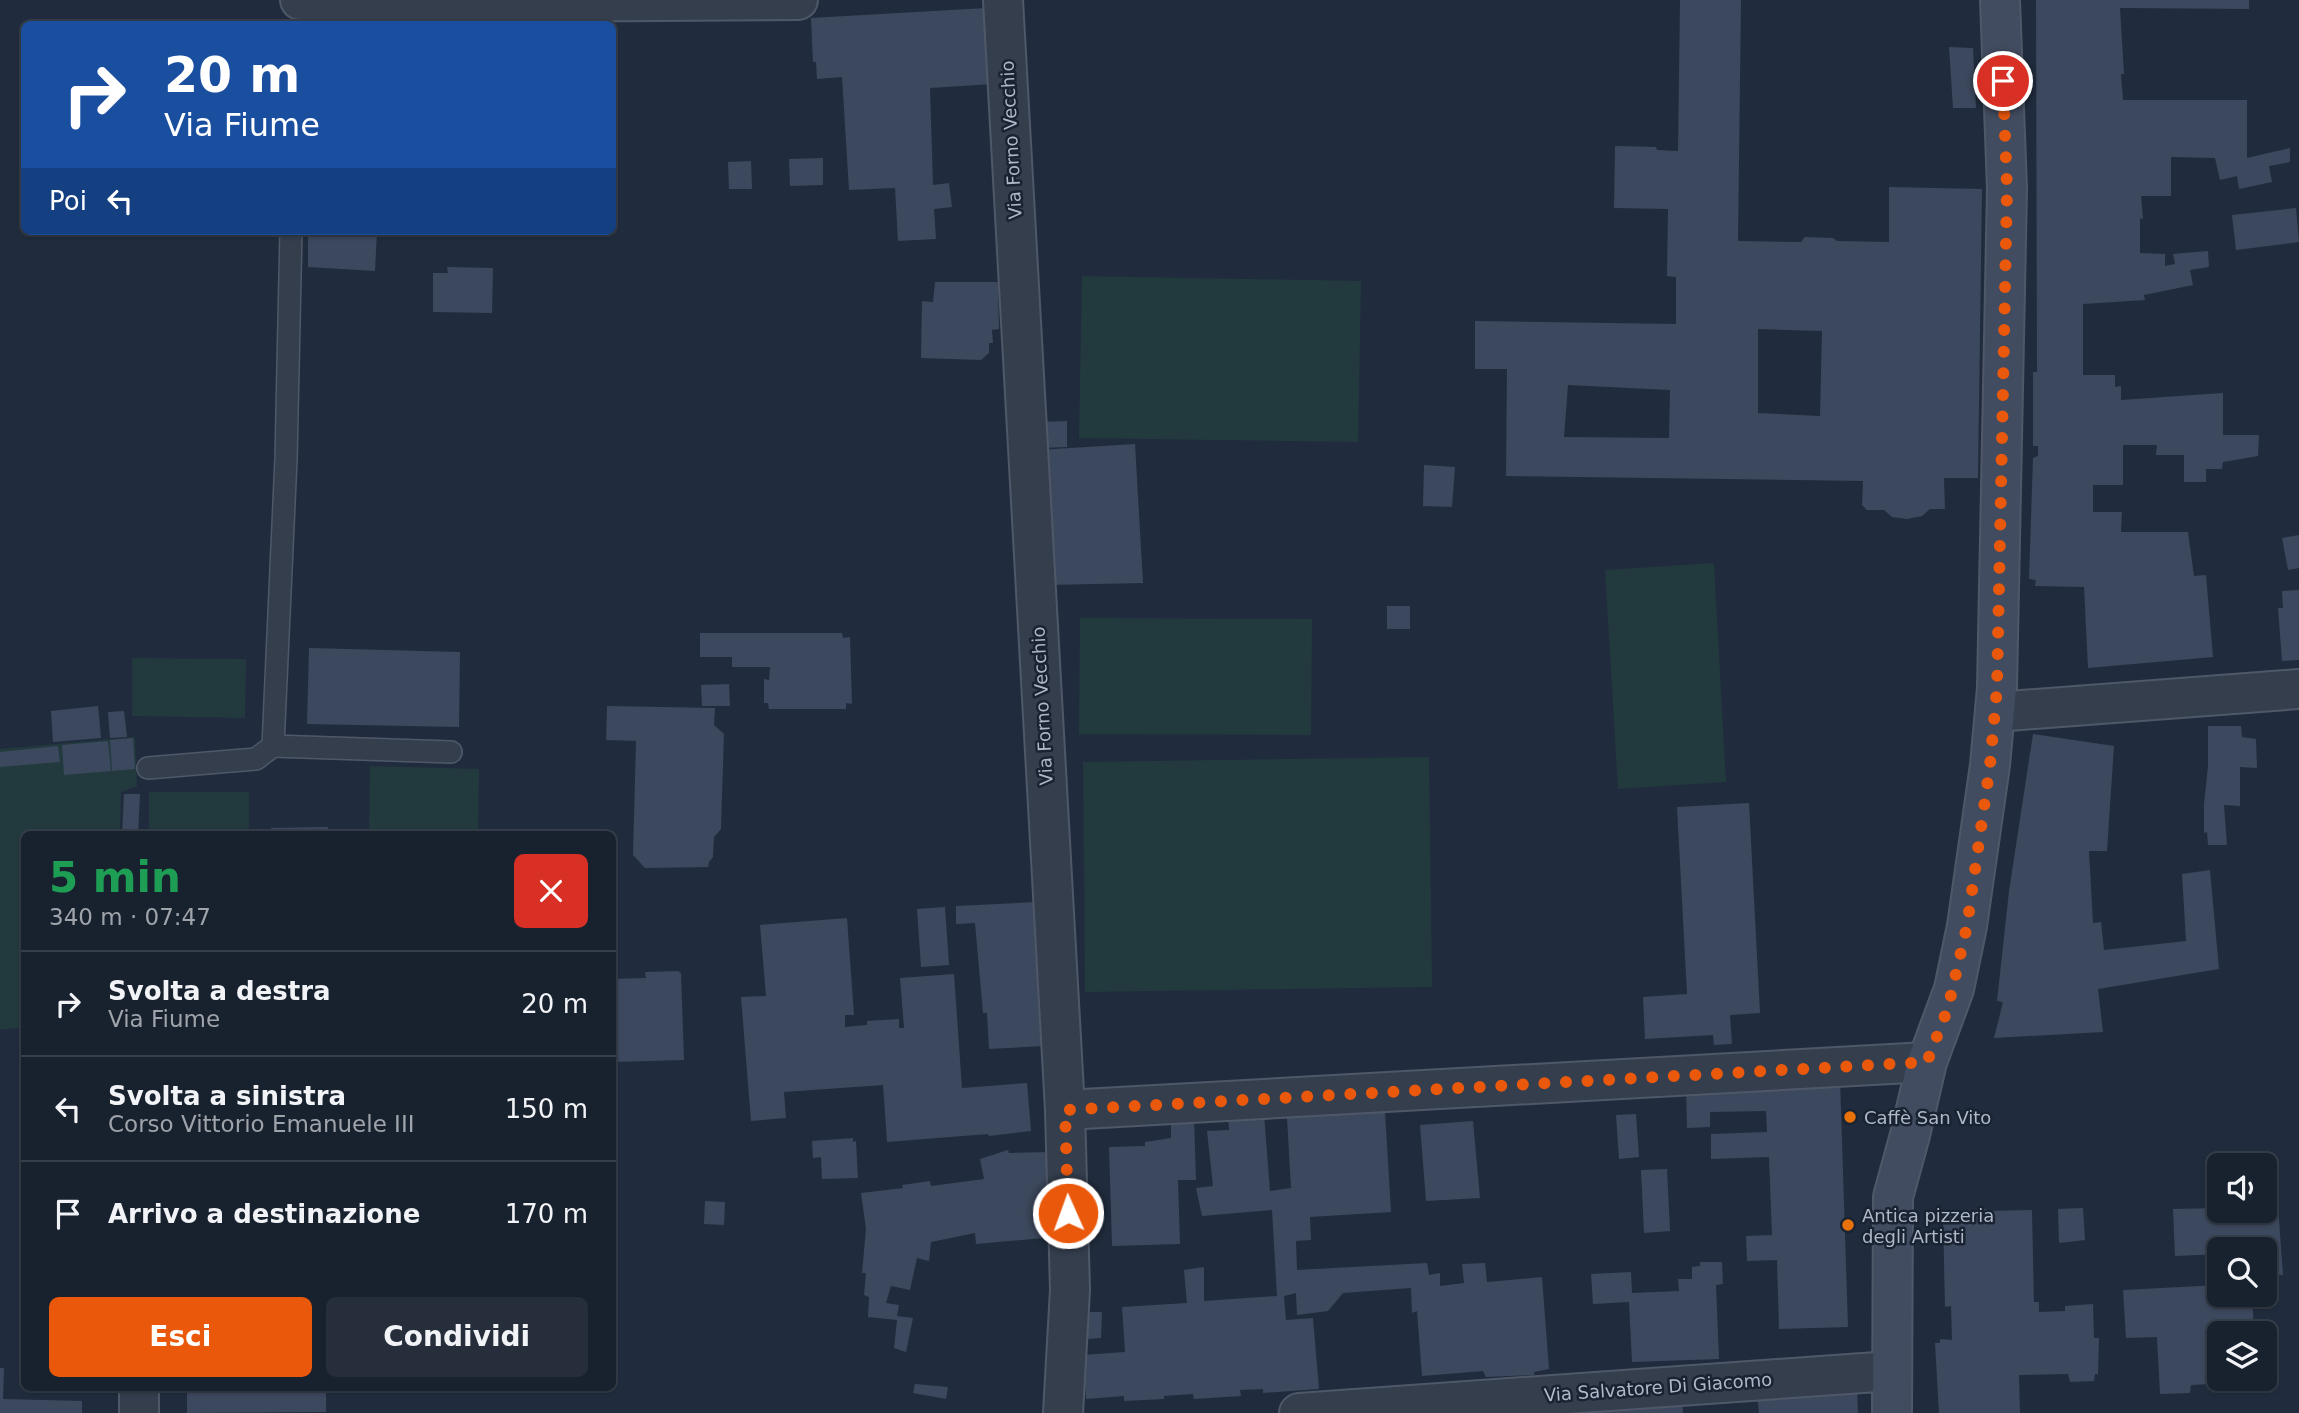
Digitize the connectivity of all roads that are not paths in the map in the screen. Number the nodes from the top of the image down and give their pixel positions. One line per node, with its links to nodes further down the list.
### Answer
1 (300, 0): 5 (street)
2 (798, 0): 5 (street)
3 (1003, 0): 14 (street, Via Forno Vecchio)
4 (2000, 0): 9 (street)
5 (311, 1): 6 (lane)
6 (301, 21)
7 (291, 235): 10 (lane)
8 (2299, 689): 9 (street)
9 (1995, 712): 13 (street)
10 (273, 746): 11 (lane); 12 (lane)
11 (451, 752)
12 (148, 768)
13 (1927, 1062): 14 (street); 15 (street)
14 (1065, 1110): 16 (street, Via Forno Vecchio)
15 (1891, 1371): 17 (street, Via Salvatore Di Giacomo); 18 (street)
16 (1063, 1413)
17 (1299, 1413)
18 (1892, 1413)

